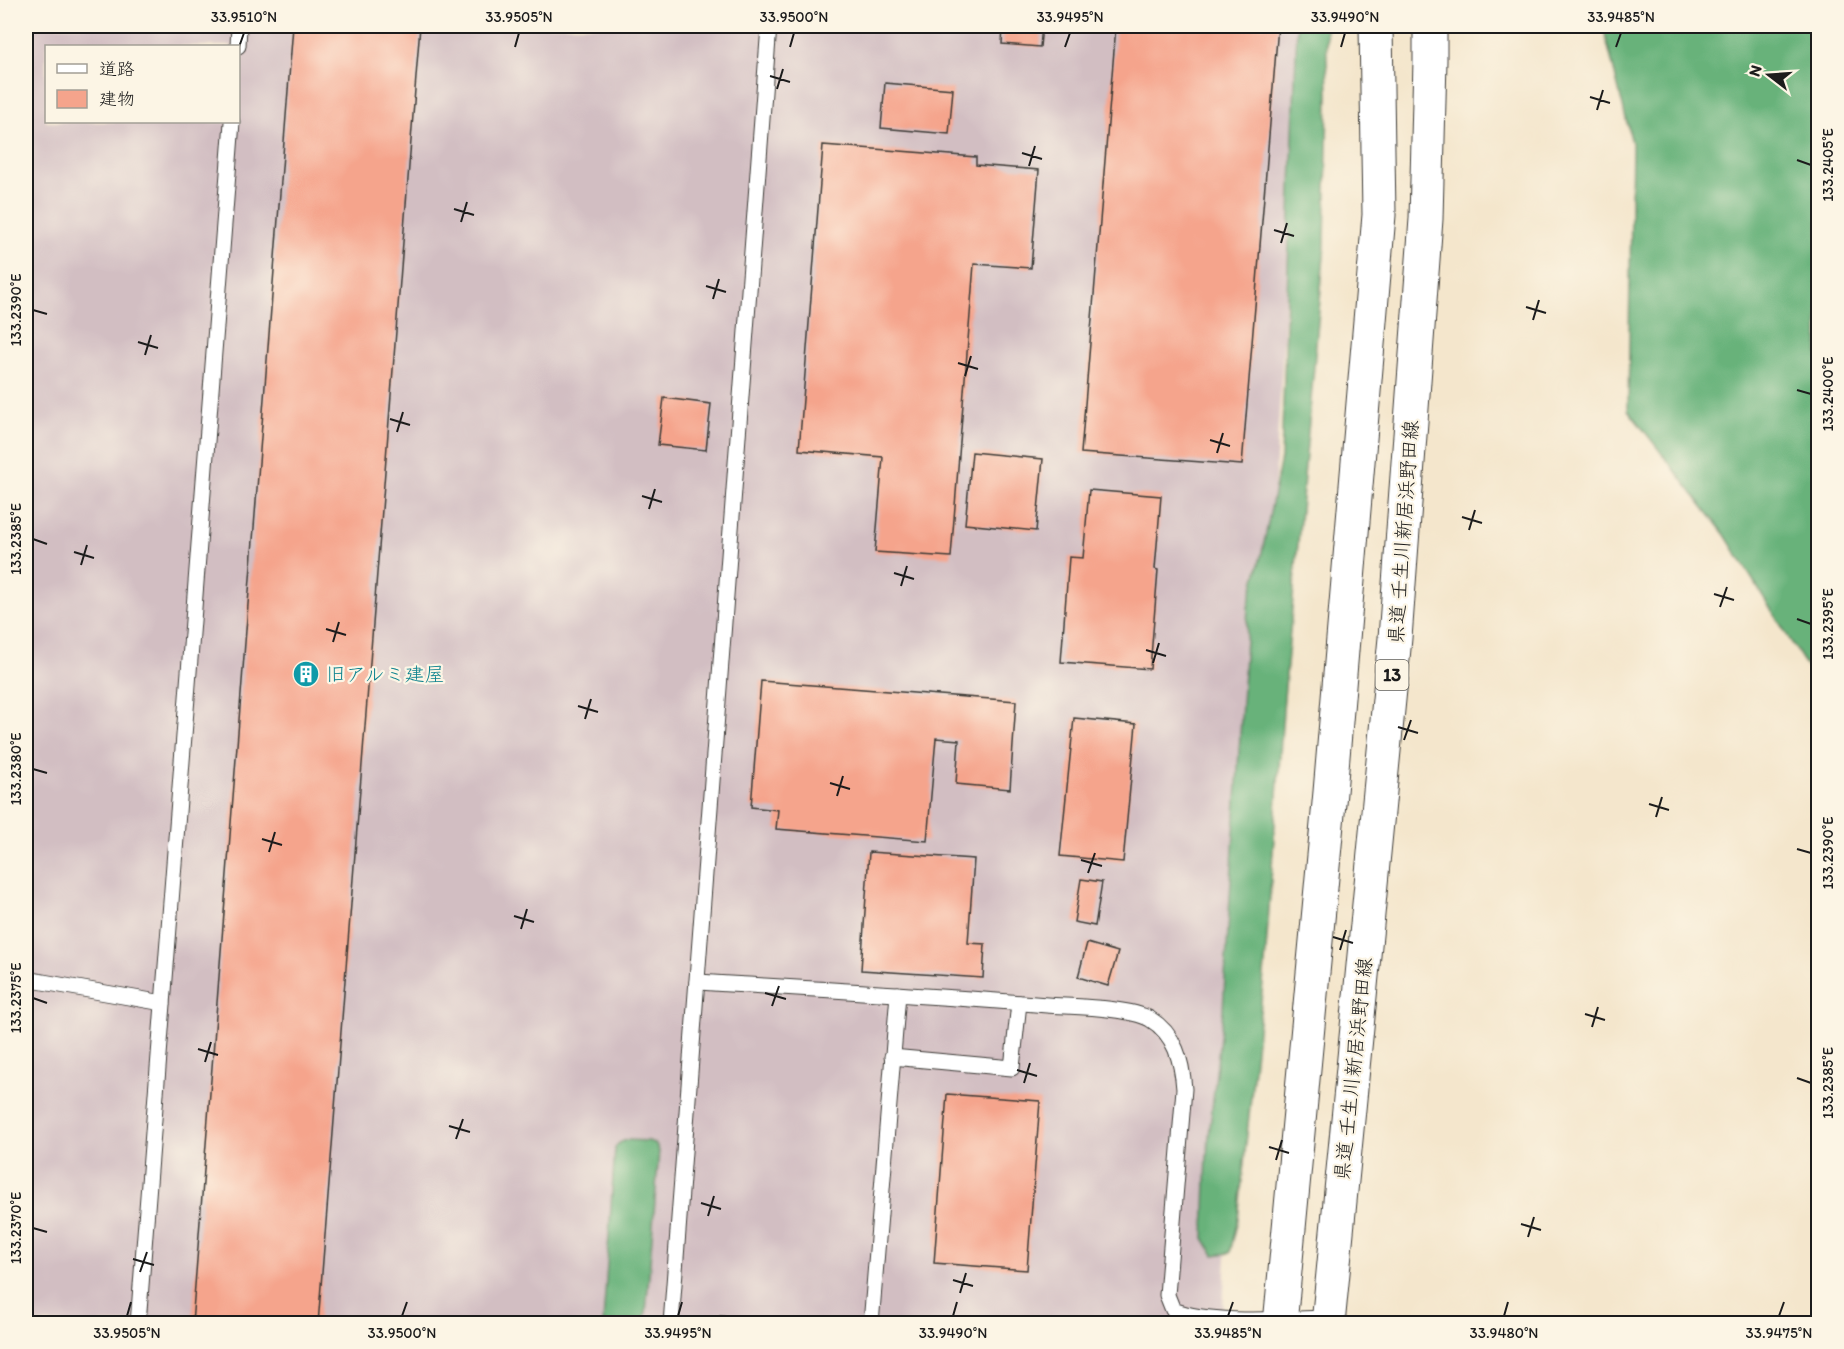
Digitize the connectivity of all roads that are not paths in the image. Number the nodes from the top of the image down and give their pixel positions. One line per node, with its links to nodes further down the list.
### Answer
1 (239, 26): 5 (lane)
2 (769, 26): 8 (lane)
3 (1376, 26): 13 (main road)
4 (1430, 26): 14 (main road, 県道 壬生川新居浜野田線 / 13)
5 (238, 45)
6 (232, 123): 10 (lane)
7 (26, 979): 10 (lane)
8 (697, 982): 9 (lane); 16 (lane)
9 (898, 994): 11 (lane); 12 (lane)
10 (163, 1003): 15 (lane)
11 (1018, 1003): 12 (lane); 13 (lane)
12 (892, 1057): 17 (lane)
13 (1280, 1321): 14 (lane)
14 (1328, 1321)
15 (138, 1323)
16 (671, 1323)
17 (871, 1323)

